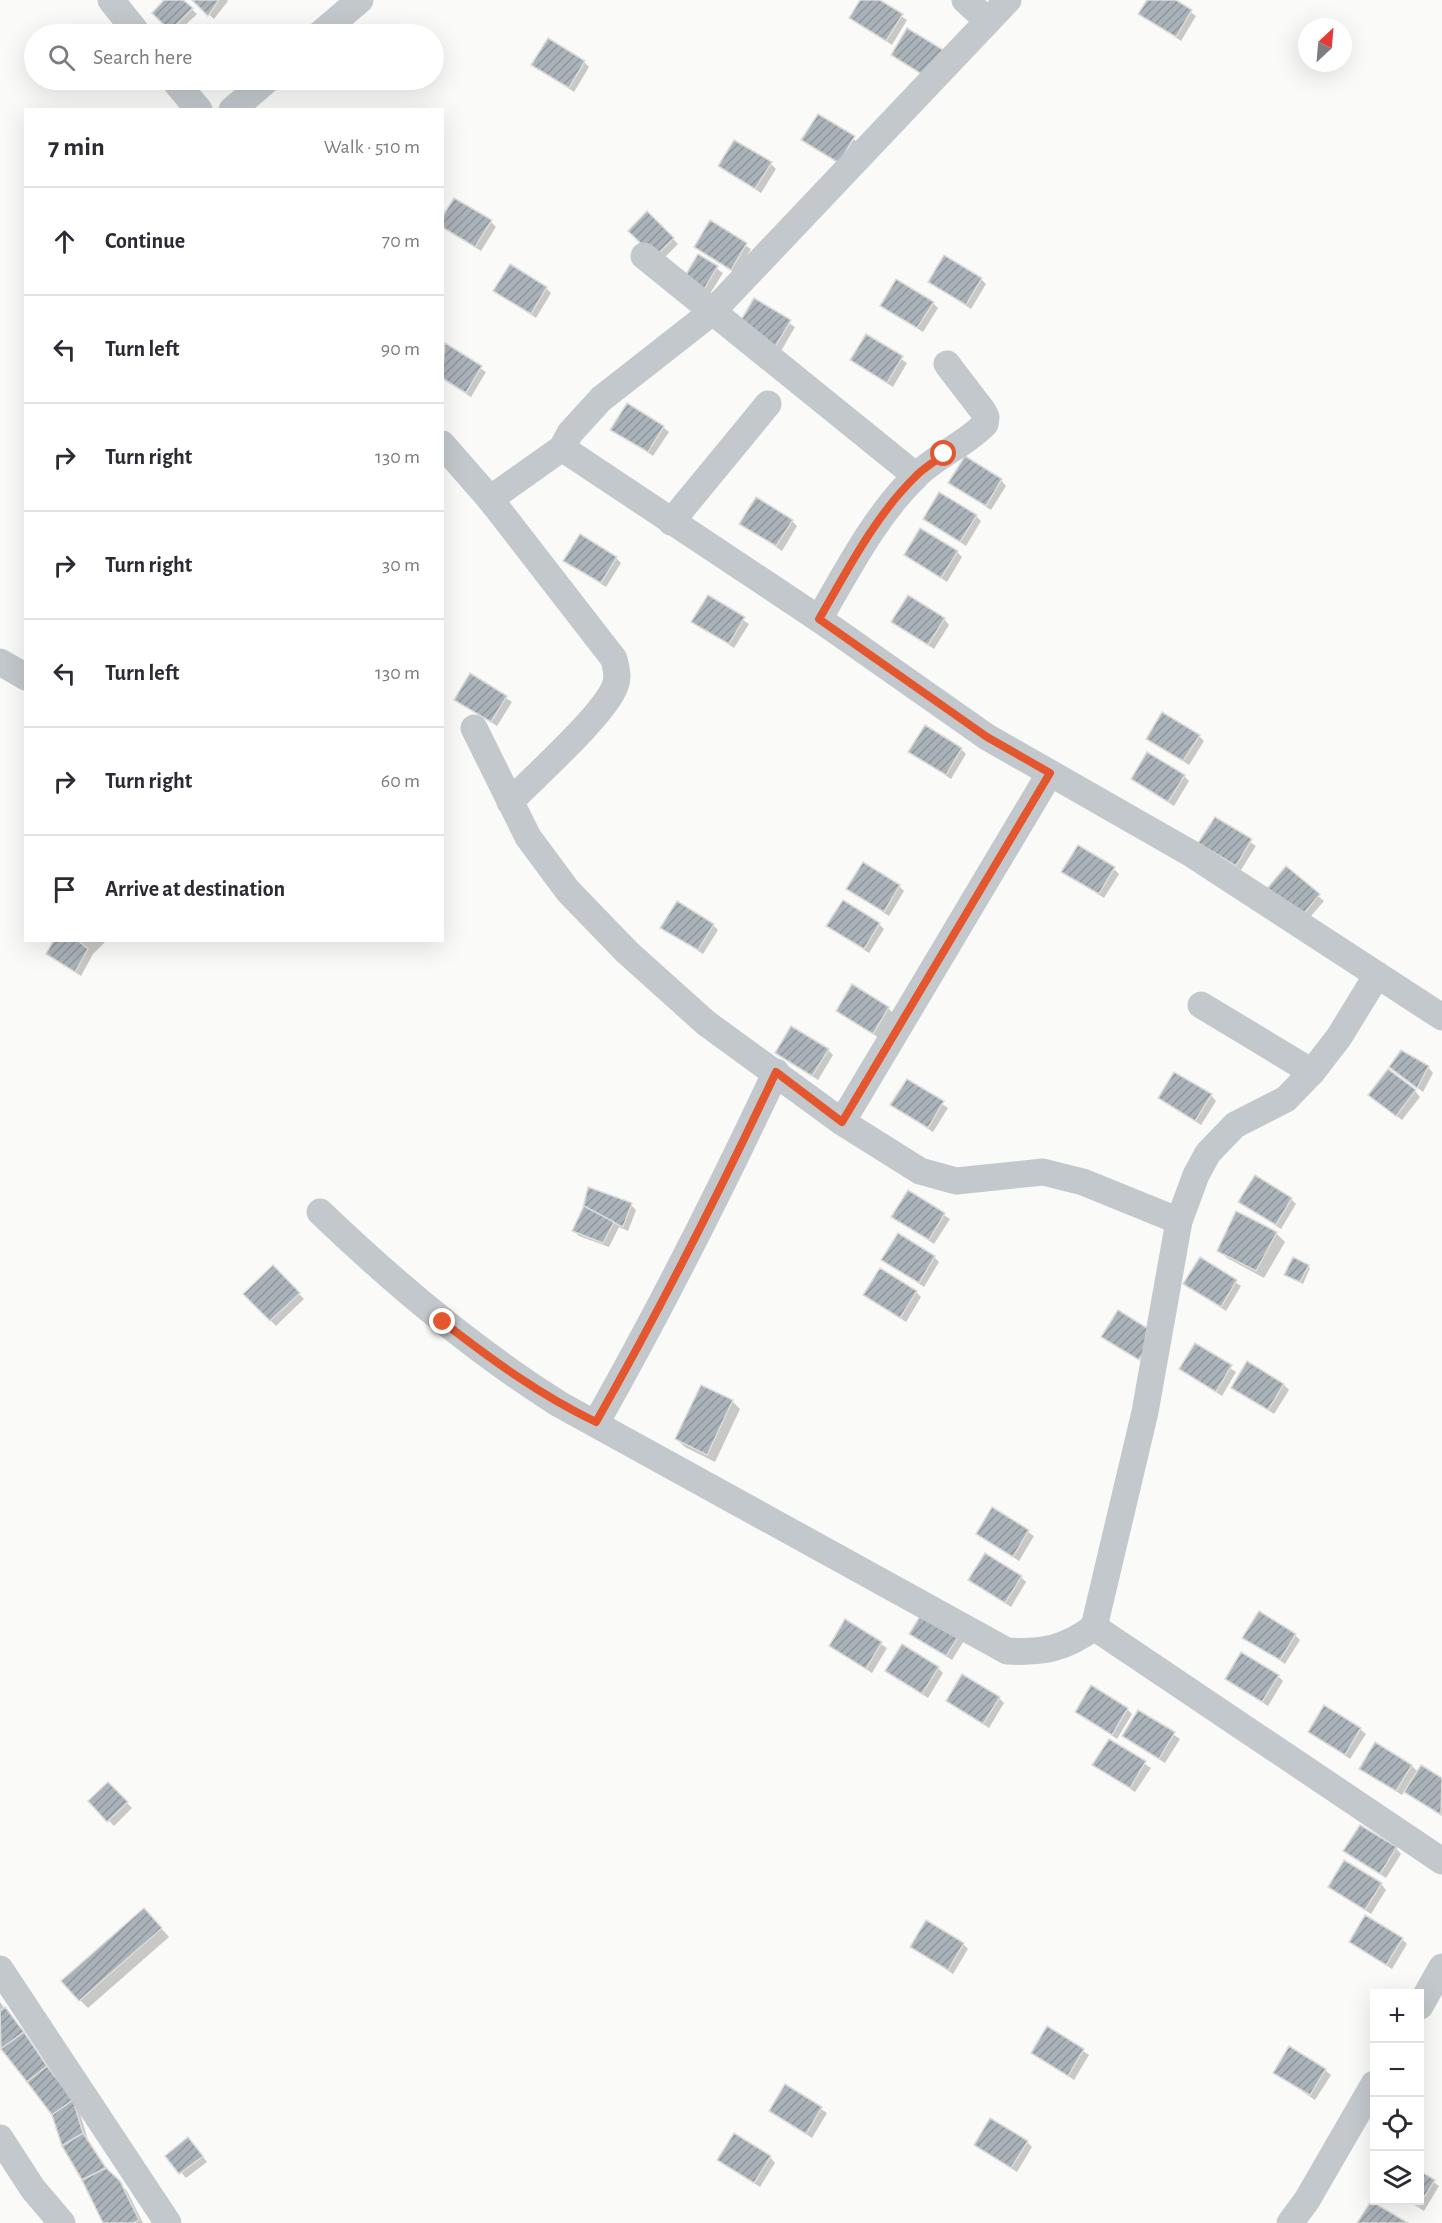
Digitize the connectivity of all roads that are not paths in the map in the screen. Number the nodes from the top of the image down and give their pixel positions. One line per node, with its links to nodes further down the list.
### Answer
1 (111, 0): 6 (street)
2 (360, 0): 7 (street)
3 (965, 0): 5 (street)
4 (1008, 0): 5 (street)
5 (988, 21): 13 (street)
6 (130, 24)
7 (332, 24)
8 (182, 90): 10 (street)
9 (255, 90): 11 (street)
10 (197, 108)
11 (234, 108)
12 (644, 256): 13 (street)
13 (712, 312): 17 (street); 18 (street)
14 (947, 364): 18 (street)
15 (768, 404): 20 (street)
16 (444, 446): 19 (street)
17 (562, 448): 19 (street); 20 (street)
18 (916, 476): 21 (street)
19 (490, 500): 26 (street)
20 (671, 522): 21 (street)
21 (819, 619): 25 (street)
22 (0, 662): 23 (street)
23 (24, 675)
24 (474, 728): 26 (street)
25 (1050, 773): 27 (street); 32 (street)
26 (510, 802): 30 (street)
27 (1377, 975): 29 (street); 31 (street)
28 (1202, 1005): 31 (street)
29 (1442, 1017)
30 (776, 1072): 32 (street); 35 (street)
31 (1312, 1072): 34 (street)
32 (842, 1122): 34 (street)
33 (320, 1212): 35 (street)
34 (1179, 1221): 36 (street)
35 (596, 1422): 36 (street)
36 (1094, 1628): 37 (street)
37 (1442, 1861)
38 (1442, 1967): 40 (street)
39 (0, 1969): 44 (street)
40 (1424, 1998)
41 (1370, 2091): 45 (street)
42 (0, 2138): 43 (street)
43 (62, 2223)
44 (168, 2223)
45 (1290, 2223)

